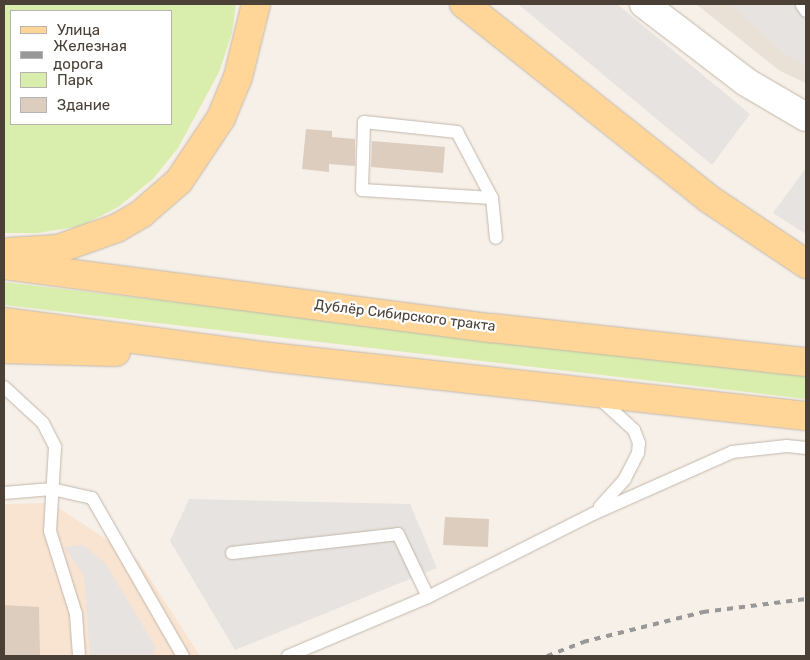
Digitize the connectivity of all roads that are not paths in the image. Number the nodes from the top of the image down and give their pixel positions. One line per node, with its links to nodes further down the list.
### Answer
1 (256, 4): 9 (main road)
2 (464, 4): 10 (main road)
3 (644, 4): 6 (street)
4 (805, 4): 5 (lane)
5 (806, 11)
6 (806, 117)
7 (492, 198): 7 (lane); 8 (lane)
8 (496, 238)
9 (4, 252)
10 (806, 264)
11 (4, 265): 15 (main road, Дублёр Сибирского тракта)
12 (4, 322): 14 (main road)
13 (4, 349): 14 (main road)
14 (270, 357): 17 (main road)
15 (806, 362)
16 (4, 387): 20 (lane)
17 (587, 391): 18 (main road); 22 (lane)
18 (806, 416)
19 (806, 448): 22 (lane)
20 (53, 483): 21 (lane); 25 (lane); 26 (lane)
21 (4, 493)
22 (593, 514): 24 (lane)
23 (232, 553): 24 (lane)
24 (428, 597): 27 (lane)
25 (79, 656)
26 (183, 656)
27 (288, 656)

